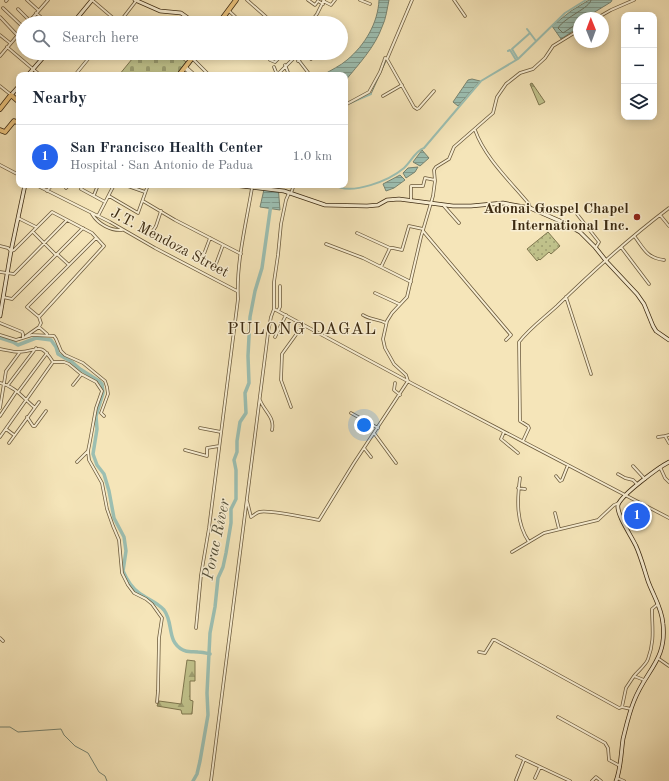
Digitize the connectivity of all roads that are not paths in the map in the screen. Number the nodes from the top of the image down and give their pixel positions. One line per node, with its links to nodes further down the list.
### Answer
1 (27, 0): 20 (street)
2 (42, 0): 15 (street)
3 (48, 0): 15 (street)
4 (92, 0): 25 (street); 26 (street)
5 (136, 0): 27 (street); 28 (street)
6 (236, 0): 19 (main road)
7 (247, 0): 31 (street)
8 (308, 0): 14 (street)
9 (335, 0): 14 (street)
10 (360, 0): 16 (street)
11 (412, 0): 44 (street)
12 (454, 0): 33 (street)
13 (634, 0): 21 (street)
14 (323, 2): 32 (street)
15 (45, 3): 20 (street)
16 (370, 4)
17 (4, 8): 35 (street)
18 (18, 9): 22 (street)
19 (228, 10): 29 (main road); 30 (street)
20 (37, 12): 23 (street); 24 (street)
21 (608, 12)
22 (24, 16)
23 (34, 16)
24 (41, 16)
25 (79, 16)
26 (111, 16)
27 (124, 16)
28 (185, 16)
29 (224, 16)
30 (234, 16)
31 (265, 16)
32 (315, 16)
33 (465, 16)
34 (0, 17): 36 (street)
35 (16, 21)
36 (16, 33)
37 (573, 34): 76 (street)
38 (0, 35): 40 (street)
39 (16, 37): 40 (street)
40 (10, 44): 41 (street)
41 (7, 47): 42 (street); 43 (street)
42 (16, 55)
43 (0, 56)
44 (388, 59): 65 (street); 72 (street)
45 (22, 60): 55 (street)
46 (41, 60): 55 (street)
47 (88, 60): 57 (street)
48 (190, 60): 53 (main road)
49 (194, 60): 60 (street)
50 (291, 60): 52 (street)
51 (298, 61): 64 (street)
52 (285, 65): 62 (street); 63 (street)
53 (185, 67): 58 (main road); 59 (street)
54 (274, 67): 61 (street)
55 (33, 70): 56 (street)
56 (36, 72)
57 (78, 72)
58 (181, 72)
59 (190, 72)
60 (206, 72)
61 (276, 72)
62 (278, 72)
63 (288, 72)
64 (307, 72)
65 (402, 85): 68 (street); 70 (street)
66 (0, 86): 69 (street)
67 (16, 89): 69 (street)
68 (434, 91)
69 (11, 95): 71 (main road); 73 (main road)
70 (383, 96)
71 (16, 99)
72 (348, 103)
73 (0, 109)
74 (16, 122): 75 (main road)
75 (0, 130)
76 (474, 130): 79 (street); 100 (street)
77 (0, 165): 78 (street)
78 (16, 173)
79 (435, 180): 95 (street); 98 (street)
80 (24, 188): 107 (street)
81 (42, 188): 90 (street, J.T. Mendoza Street)
82 (50, 188): 90 (street)
83 (82, 188): 93 (street)
84 (97, 188): 93 (street)
85 (113, 188): 94 (street)
86 (134, 188): 91 (street)
87 (147, 188): 91 (street)
88 (252, 188): 92 (street); 130 (street)
89 (292, 188): 92 (street)
90 (47, 191): 104 (street, J.T. Mendoza Street)
91 (145, 192): 96 (street)
92 (289, 194): 95 (street); 147 (street)
93 (94, 196): 97 (street)
94 (109, 196): 96 (street); 97 (street)
95 (411, 200): 98 (street)
96 (143, 201): 103 (street)
97 (105, 202): 105 (street)
98 (431, 202): 99 (street); 114 (street)
99 (443, 204): 100 (street); 109 (street)
100 (530, 208): 125 (street)
101 (669, 208): 106 (street)
102 (573, 210): 125 (street)
103 (161, 211): 117 (street); 120 (street)
104 (92, 213): 105 (street, J.T. Mendoza Street); 113 (street)
105 (98, 216): 113 (street, J.T. Mendoza Street)
106 (660, 216): 110 (street); 118 (street)
107 (18, 218): 111 (street); 128 (street)
108 (67, 220): 111 (street); 112 (street); 121 (street)
109 (458, 223)
110 (669, 226)
111 (36, 227): 115 (street)
112 (82, 228): 119 (street); 129 (street)
113 (123, 230): 142 (street, J.T. Mendoza Street)
114 (423, 230): 126 (street); 139 (street); 162 (street)
115 (33, 231): 121 (street); 128 (street)
116 (357, 233): 126 (street)
117 (151, 234)
118 (635, 237): 127 (street); 132 (street)
119 (96, 238): 134 (street); 152 (street)
120 (210, 238): 123 (street); 133 (street)
121 (44, 243): 129 (street); 138 (street)
122 (326, 244): 135 (street)
123 (223, 245): 130 (street); 136 (street)
124 (0, 246): 128 (street)
125 (596, 247): 131 (street)
126 (390, 248): 135 (street)
127 (621, 248): 131 (street); 140 (street)
128 (11, 250): 138 (street)
129 (57, 254): 134 (street); 144 (street)
130 (241, 254): 142 (street)
131 (606, 260): 145 (street); 161 (street)
132 (664, 260)
133 (201, 262)
134 (69, 265): 152 (street)
135 (381, 267): 139 (street)
136 (218, 270)
137 (0, 272): 138 (street)
138 (8, 273): 144 (street)
139 (411, 282): 146 (street)
140 (649, 284)
141 (280, 286): 148 (street)
142 (237, 291): 193 (street)
143 (375, 293): 146 (street)
144 (3, 297): 150 (street)
145 (566, 297): 168 (street); 201 (street)
146 (400, 305): 154 (street)
147 (274, 309): 148 (street); 179 (street)
148 (278, 311): 149 (street)
149 (286, 315): 155 (street); 160 (street)
150 (0, 316)
151 (363, 316): 154 (street)
152 (39, 317): 156 (street)
153 (0, 323): 159 (street)
154 (386, 323): 170 (street)
155 (303, 324): 170 (street); 181 (street)
156 (39, 327): 158 (street); 159 (street)
157 (0, 335): 159 (street)
158 (48, 335): 159 (street); 187 (street)
159 (24, 337)
160 (275, 337)
161 (669, 339)
162 (506, 340)
163 (36, 348): 165 (street); 166 (street); 174 (street)
164 (0, 349): 165 (street)
165 (20, 352): 173 (street)
166 (47, 353): 167 (street); 176 (street)
167 (53, 362): 169 (street); 178 (street)
168 (591, 374)
169 (81, 375): 175 (street); 207 (street)
170 (408, 381): 177 (street); 194 (street)
171 (0, 383): 173 (street)
172 (394, 383): 177 (street)
173 (4, 384): 174 (street); 182 (street)
174 (8, 385): 176 (street)
175 (73, 385)
176 (17, 392): 178 (street); 186 (street)
177 (400, 395): 191 (street)
178 (26, 399): 183 (street); 189 (street)
179 (260, 399): 192 (street); 225 (street)
180 (39, 402): 183 (street)
181 (291, 407)
182 (0, 408)
183 (34, 408): 188 (street)
184 (46, 411): 188 (street)
185 (351, 413): 191 (street)
186 (0, 416)
187 (104, 416)
188 (27, 417): 196 (street)
189 (6, 428): 196 (street); 199 (street)
190 (200, 428): 193 (street)
191 (378, 428): 195 (street)
192 (272, 430)
193 (221, 432): 204 (street)
194 (504, 432): 201 (street); 208 (street)
195 (374, 433): 205 (street); 212 (street)
196 (14, 435): 202 (street)
197 (669, 435): 198 (street)
198 (665, 436): 200 (street); 203 (street)
199 (0, 437)
200 (658, 437)
201 (523, 440): 213 (street)
202 (9, 443)
203 (669, 443)
204 (219, 446): 206 (street); 233 (street)
205 (364, 448): 209 (street); 225 (street)
206 (185, 450)
207 (88, 451): 210 (street); 241 (street)
208 (518, 453)
209 (371, 457)
210 (78, 462)
211 (669, 462): 215 (street)
212 (396, 463)
213 (568, 465): 217 (street); 224 (street)
214 (633, 466): 219 (street)
215 (660, 467): 219 (street); 220 (street)
216 (618, 474): 221 (street)
217 (556, 476)
218 (520, 478): 222 (street)
219 (644, 479): 221 (street)
220 (669, 482)
221 (637, 485): 224 (street)
222 (518, 488): 223 (street); 230 (street)
223 (525, 489)
224 (626, 496): 226 (street); 228 (street)
225 (247, 501): 252 (street)
226 (619, 503): 229 (street); 232 (street)
227 (556, 513): 229 (street)
228 (669, 518)
229 (559, 529): 230 (street)
230 (529, 542): 231 (street)
231 (512, 552)
232 (658, 604): 237 (street); 239 (street)
233 (196, 628)
234 (0, 638): 235 (street)
235 (3, 641)
236 (479, 652): 242 (street)
237 (658, 659): 238 (street); 240 (street)
238 (669, 666)
239 (634, 676): 240 (street); 242 (street)
240 (644, 680): 243 (street)
241 (157, 702)
242 (622, 707): 243 (street)
243 (631, 709): 247 (street)
244 (558, 717): 247 (street)
245 (517, 756): 246 (street)
246 (524, 760): 248 (street); 251 (street)
247 (620, 766): 250 (street)
248 (540, 767): 249 (street); 253 (street)
249 (535, 778)
250 (617, 779): 256 (street)
251 (516, 780)
252 (211, 781)
253 (570, 781)
254 (592, 781): 255 (street)
255 (601, 781)
256 (624, 781)

